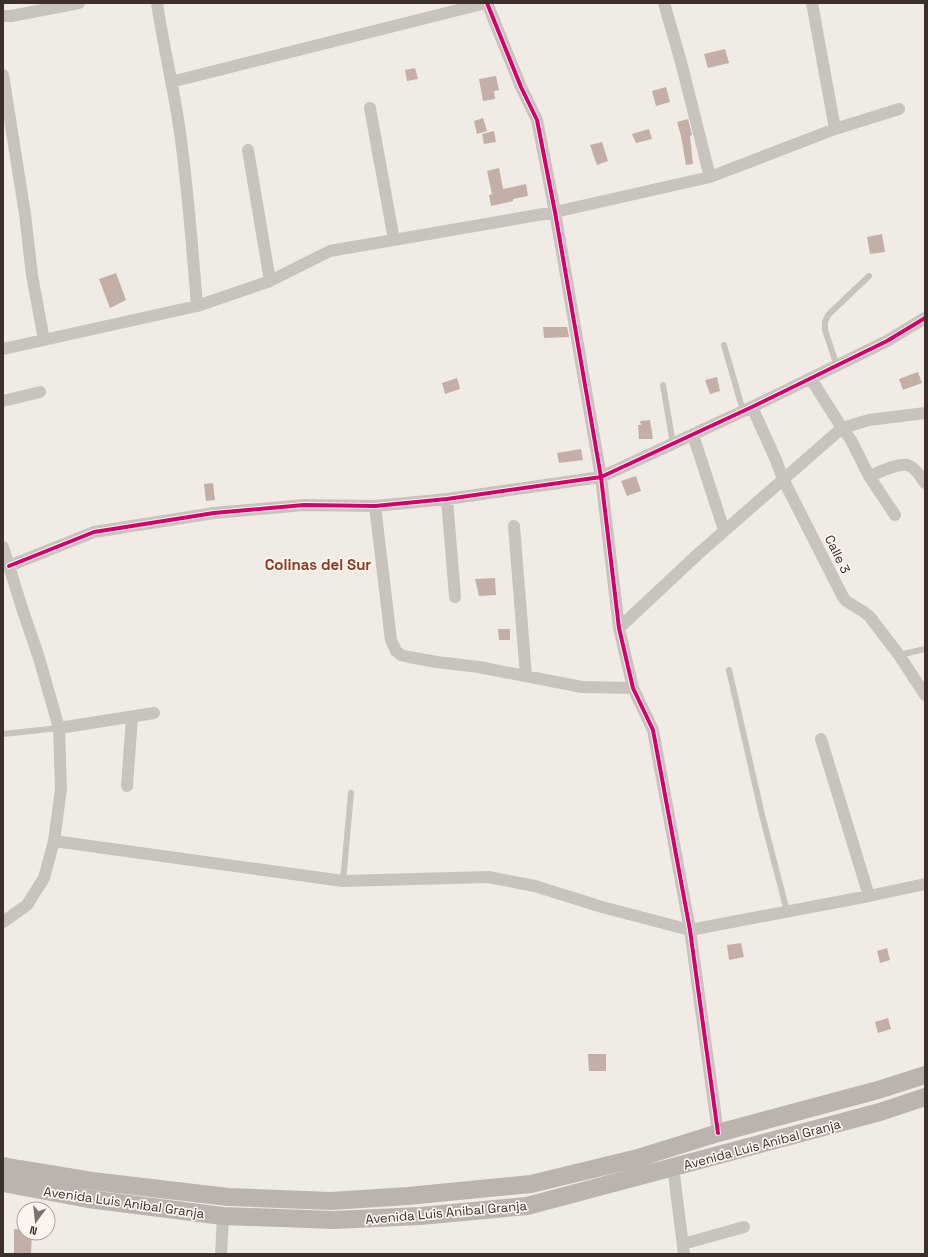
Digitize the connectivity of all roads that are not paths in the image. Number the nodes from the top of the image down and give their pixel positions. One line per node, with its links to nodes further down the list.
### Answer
1 (79, 3): 6 (street)
2 (157, 3): 8 (street)
3 (487, 3): 8 (street); 14 (street)
4 (664, 3): 13 (street)
5 (812, 3): 11 (street)
6 (3, 16)
7 (3, 75): 20 (street)
8 (171, 82): 18 (street)
9 (370, 108): 15 (street)
10 (899, 109): 11 (street)
11 (835, 129): 13 (street)
12 (248, 150): 17 (street)
13 (710, 177): 14 (street)
14 (555, 212): 15 (street); 34 (street)
15 (394, 240): 17 (street)
16 (869, 276): 23 (lane)
17 (270, 280): 18 (street)
18 (197, 306): 20 (street)
19 (925, 318): 23 (street)
20 (44, 340): 22 (street)
21 (724, 345): 28 (lane)
22 (3, 349)
23 (837, 366): 24 (street)
24 (811, 379): 28 (street); 30 (street)
25 (663, 385): 32 (lane)
26 (40, 392): 27 (street)
27 (3, 401)
28 (748, 409): 31 (street); 35 (street, Calle 3)
29 (925, 413): 30 (street)
30 (842, 428): 33 (street); 35 (street)
31 (693, 435): 32 (street); 41 (street)
32 (673, 444): 34 (street)
33 (869, 476): 36 (street); 39 (street)
34 (600, 477): 37 (street); 45 (street)
35 (783, 479): 41 (street); 47 (street, Calle 3)
36 (925, 482)
37 (447, 499): 38 (street); 44 (street)
38 (375, 506): 43 (street); 49 (street)
39 (895, 515)
40 (514, 526): 49 (street)
41 (724, 530): 45 (street)
42 (3, 547): 43 (street)
43 (9, 566): 54 (street)
44 (455, 597)
45 (619, 628): 50 (street)
46 (925, 649): 47 (lane)
47 (899, 655): 51 (street, Calle 3)
48 (729, 670): 63 (lane)
49 (526, 676): 50 (street)
50 (633, 688): 65 (street)
51 (925, 695)
52 (154, 713): 53 (street)
53 (132, 716): 54 (street); 57 (street)
54 (59, 728): 55 (lane); 59 (street)
55 (3, 734)
56 (821, 739): 62 (street)
57 (127, 786)
58 (351, 793): 60 (lane)
59 (54, 841): 60 (street); 64 (street)
60 (343, 881): 65 (street)
61 (925, 884): 62 (street)
62 (869, 896): 63 (street)
63 (786, 911): 65 (street)
64 (3, 922)
65 (690, 930): 68 (street)
66 (925, 1075): 68 (main road, Avenida Luis Anibal Granja)
67 (925, 1097): 70 (main road, Avenida Luis Anibal Granja)
68 (718, 1133): 69 (main road, Avenida Luis Anibal Granja)
69 (3, 1166)
70 (673, 1167): 72 (main road, Avenida Luis Anibal Granja); 74 (street)
71 (3, 1183): 72 (main road, Avenida Luis Anibal Granja)
72 (223, 1216): 75 (street)
73 (744, 1227): 74 (street)
74 (683, 1249)
75 (221, 1254)

